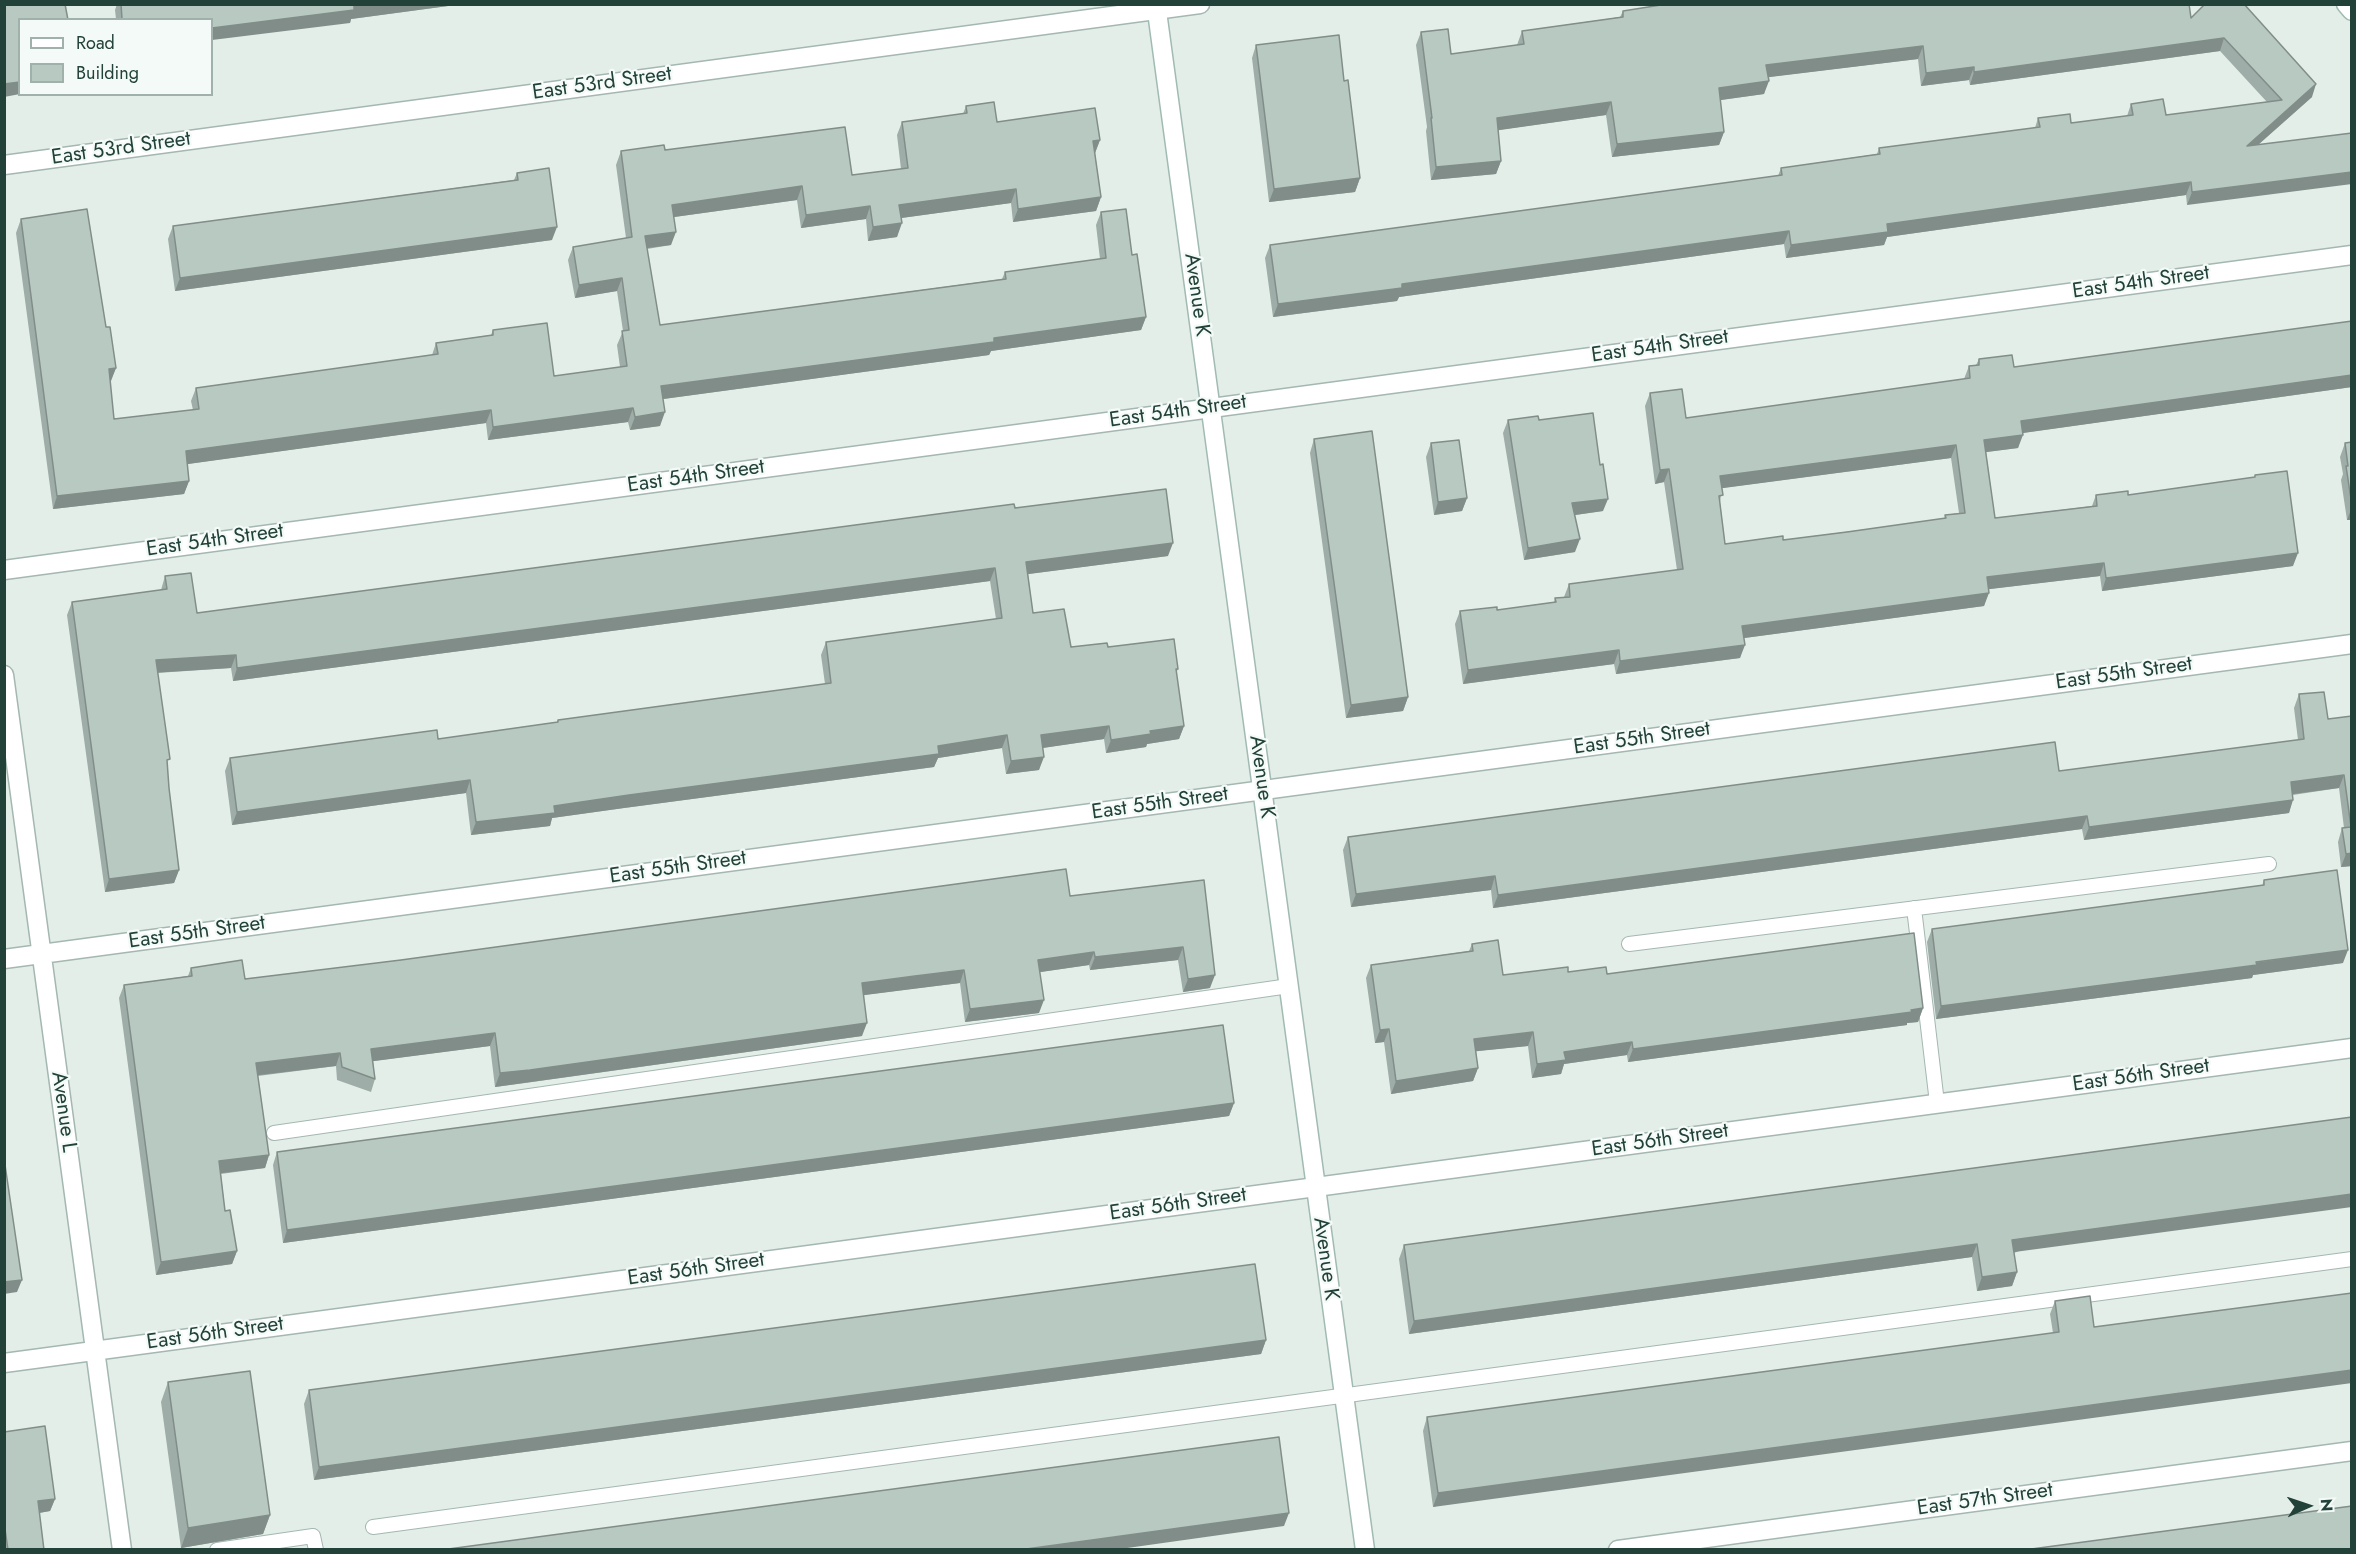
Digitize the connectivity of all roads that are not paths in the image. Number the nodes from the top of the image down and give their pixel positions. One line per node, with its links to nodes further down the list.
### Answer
1 (1200, 4): 3 (street, East 53rd Street)
2 (2346, 4): 4 (street)
3 (1156, 7): 5 (street, East 53rd Street); 7 (street, Avenue K)
4 (2352, 11)
5 (4, 165)
6 (2352, 255): 7 (street, East 54th Street)
7 (1211, 407): 8 (street, East 54th Street); 11 (street, Avenue K)
8 (4, 570)
9 (2352, 644): 11 (street, East 55th Street)
10 (4, 675): 15 (street, Avenue L)
11 (1263, 790): 15 (street, East 55th Street); 17 (street, Avenue K)
12 (2269, 864): 13 (lane)
13 (1914, 908): 14 (lane); 19 (lane)
14 (1629, 944)
15 (41, 954): 16 (street, East 55th Street); 23 (street, Avenue L)
16 (4, 959)
17 (1289, 986): 20 (lane); 21 (street, Avenue K)
18 (2352, 1047): 19 (street, East 56th Street)
19 (1937, 1103): 21 (street, East 56th Street)
20 (274, 1133)
21 (1316, 1187): 23 (street, East 56th Street); 25 (street, Avenue K)
22 (2352, 1259): 25 (lane)
23 (95, 1351): 24 (street, East 56th Street); 28 (street, Avenue L)
24 (4, 1363)
25 (1344, 1394): 27 (lane); 31 (street, Avenue K)
26 (2352, 1451): 32 (street, East 57th Street)
27 (373, 1527)
28 (122, 1550)
29 (217, 1550): 30 (lane)
30 (315, 1550)
31 (1365, 1550)
32 (1618, 1550)

